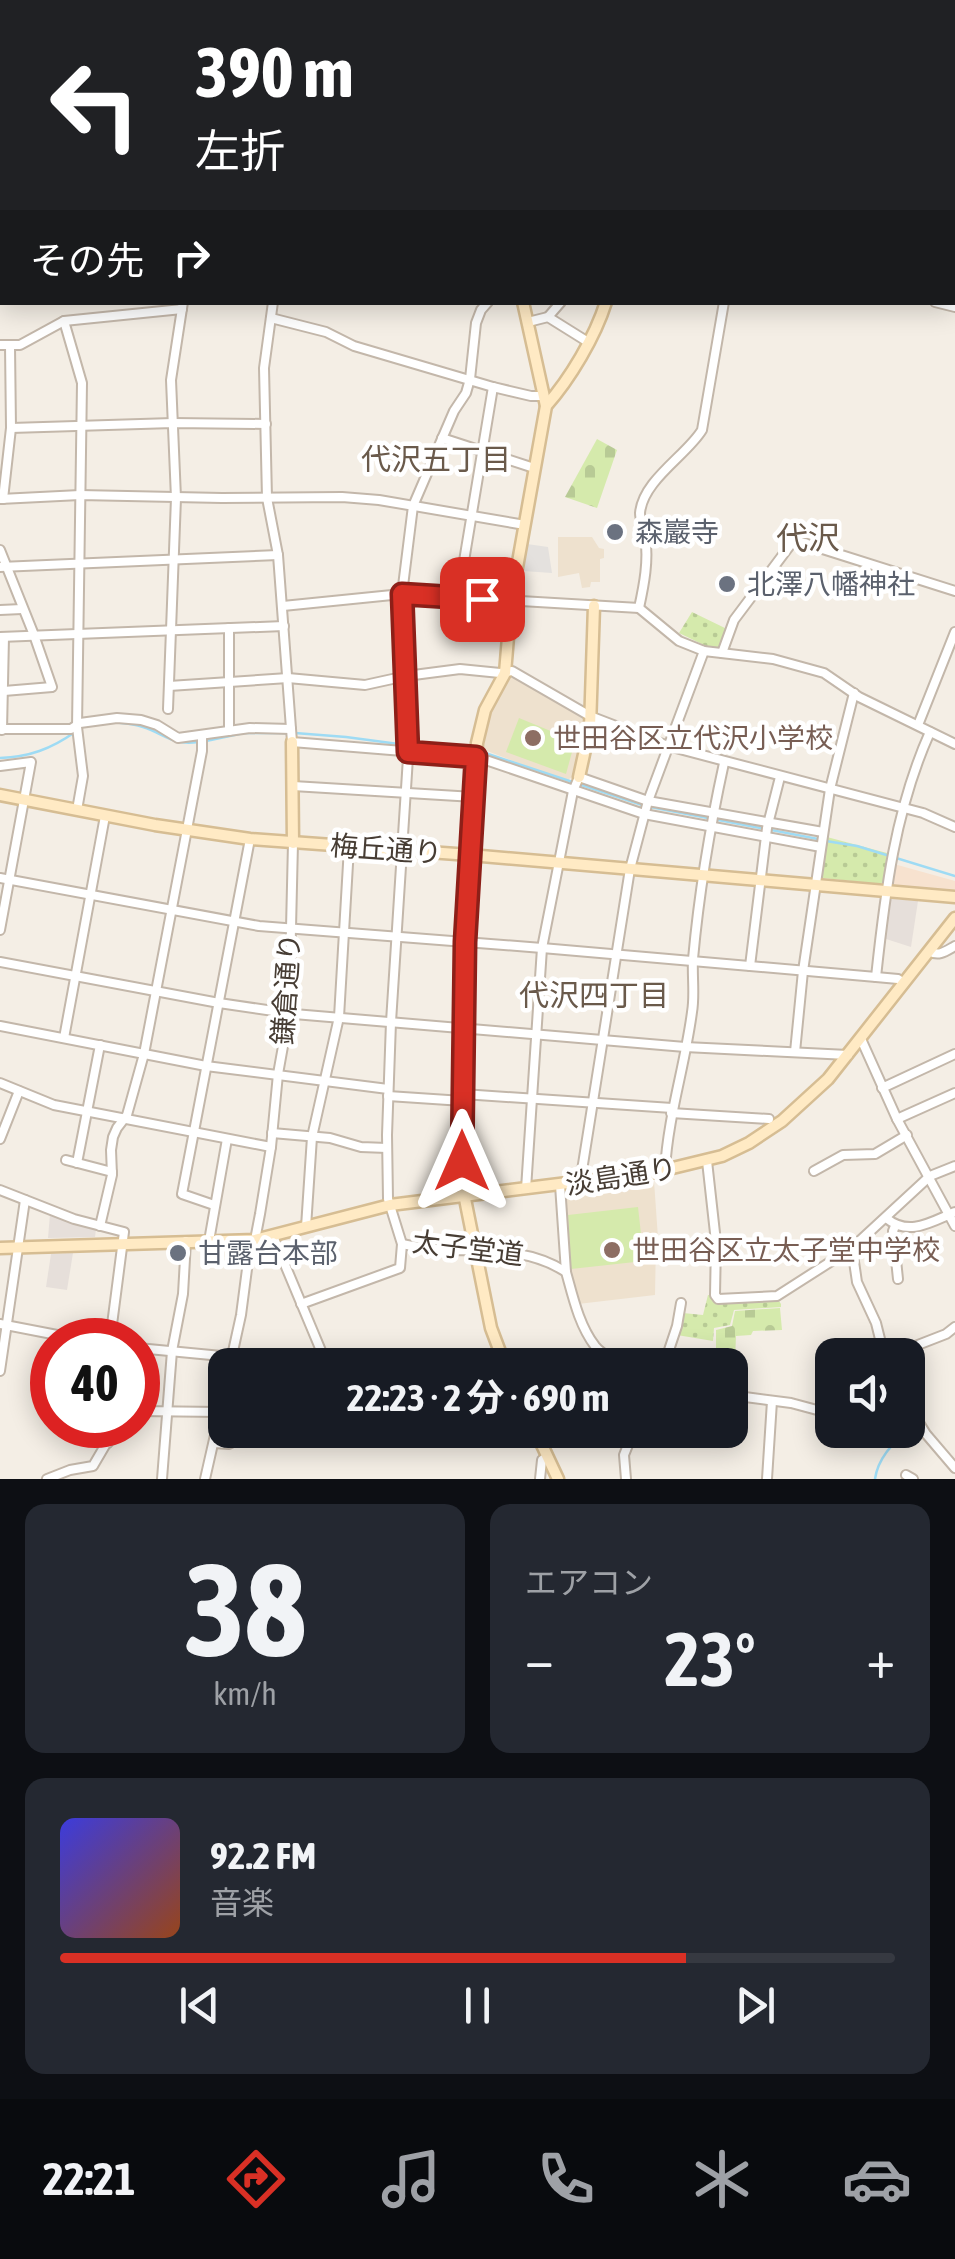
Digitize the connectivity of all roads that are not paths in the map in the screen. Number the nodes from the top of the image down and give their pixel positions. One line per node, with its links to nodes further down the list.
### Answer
1 (273, 305): 9 (street, 鎌倉通り)
2 (486, 305): 14 (street)
3 (523, 305): 11 (street)
4 (558, 305): 8 (street)
5 (605, 305): 12 (street)
6 (723, 305): 42 (street)
7 (183, 306): 10 (street); 17 (street)
8 (548, 317): 11 (street); 12 (street)
9 (272, 318): 14 (street); 18 (street, 鎌倉通り)
10 (64, 321): 13 (street); 19 (street)
11 (528, 322): 16 (street)
12 (588, 342): 16 (street)
13 (5, 346): 20 (street)
14 (470, 380): 15 (street); 21 (street, 太子堂道)
15 (493, 387): 16 (street); 22 (street)
16 (545, 401): 23 (street)
17 (173, 423): 18 (street); 19 (street); 25 (street)
18 (266, 424): 26 (street, 鎌倉通り)
19 (81, 426): 20 (street); 24 (street)
20 (11, 428): 27 (street)
21 (442, 438): 22 (street); 28 (street, 太子堂道)
22 (482, 451): 23 (street); 29 (street)
23 (534, 468): 30 (street)
24 (80, 495): 25 (street); 27 (street); 34 (street)
25 (176, 498): 26 (street); 33 (street)
26 (267, 498): 28 (street); 32 (street, 鎌倉通り)
27 (2, 499)
28 (413, 506): 29 (street); 37 (street, 太子堂道)
29 (471, 516): 30 (street); 38 (street)
30 (524, 525): 39 (street)
31 (0, 550): 35 (street)
32 (278, 556): 33 (street); 40 (street, 鎌倉通り)
33 (174, 560): 34 (street); 47 (street)
34 (80, 564): 35 (street); 49 (street)
35 (2, 567): 43 (street)
36 (955, 591): 53 (street)
37 (402, 594): 38 (street); 40 (street); 56 (street, 太子堂道)
38 (458, 597): 39 (street)
39 (511, 601): 41 (street); 55 (street)
40 (282, 606): 45 (street, 鎌倉通り)
41 (594, 606): 42 (street); 63 (street)
42 (639, 608): 52 (street)
43 (22, 609): 44 (street); 50 (street)
44 (0, 610)
45 (284, 626): 46 (street); 57 (street, 鎌倉通り)
46 (229, 628): 47 (street); 58 (street)
47 (171, 630): 49 (street); 59 (street)
48 (955, 632): 64 (street)
49 (80, 633): 50 (street); 65 (street)
50 (34, 635): 51 (street); 60 (street)
51 (2, 637): 54 (street)
52 (704, 651): 53 (street); 72 (street)
53 (722, 652): 61 (street)
54 (2, 669): 60 (street)
55 (505, 672): 56 (street); 63 (street); 74 (street)
56 (406, 676): 57 (street); 73 (street, 太子堂道)
57 (288, 678): 58 (street); 69 (street, 鎌倉通り)
58 (228, 681): 59 (street); 67 (street)
59 (169, 686): 62 (street)
60 (4, 691): 66 (street)
61 (854, 694): 64 (street); 80 (street)
62 (168, 709)
63 (590, 716): 72 (street); 78 (street)
64 (918, 725): 68 (street)
65 (77, 728): 66 (street); 70 (street); 87 (street)
66 (1, 730)
67 (229, 731): 69 (street); 70 (street)
68 (930, 732): 71 (street); 86 (street)
69 (292, 734): 73 (street); 79 (street, 鎌倉通り)
70 (202, 740): 91 (street)
71 (955, 744)
72 (668, 746): 75 (street); 85 (street)
73 (409, 748): 74 (street); 81 (street, 太子堂道)
74 (477, 754): 78 (street); 83 (street)
75 (724, 763): 77 (street); 89 (street)
76 (0, 766): 84 (street)
77 (780, 777): 80 (street); 92 (street)
78 (576, 785): 85 (street); 85 (street); 99 (street)
79 (293, 786): 81 (street); 95 (street, 鎌倉通り)
80 (830, 789): 86 (street); 94 (street)
81 (406, 792): 83 (street); 97 (street, 太子堂道)
82 (0, 795): 84 (street, 梅丘通り)
83 (474, 797): 98 (street)
84 (24, 800): 87 (street, 梅丘通り); 102 (street)
85 (646, 808): 89 (street); 89 (street); 100 (street)
86 (904, 808): 90 (street); 105 (street)
87 (77, 810): 88 (street, 梅丘通り)
88 (105, 816): 91 (street, 梅丘通り); 106 (street)
89 (711, 821): 92 (street); 101 (street)
90 (955, 827)
91 (187, 830): 93 (street, 梅丘通り); 108 (street)
92 (767, 831): 94 (street); 94 (street); 103 (street)
93 (250, 839): 95 (street, 梅丘通り); 110 (street)
94 (822, 841): 104 (street)
95 (292, 843): 96 (street, 梅丘通り); 111 (street, 鎌倉通り)
96 (348, 847): 97 (street, 梅丘通り); 113 (street)
97 (401, 850): 98 (street, 梅丘通り); 114 (street, 太子堂道)
98 (470, 855): 99 (street, 梅丘通り); 115 (street)
99 (558, 863): 100 (street, 梅丘通り); 117 (street)
100 (630, 869): 101 (street, 梅丘通り); 119 (street)
101 (704, 875): 103 (street, 梅丘通り); 121 (street)
102 (5, 879): 106 (street); 112 (street)
103 (760, 880): 104 (street, 梅丘通り); 122 (street)
104 (815, 885): 105 (street, 梅丘通り); 123 (street)
105 (885, 892): 107 (street, 梅丘通り); 125 (street)
106 (89, 895): 108 (street); 124 (street)
107 (955, 898)
108 (172, 911): 110 (street); 127 (street)
109 (955, 918): 118 (street, 淡島通り)
110 (234, 922): 111 (street); 128 (street)
111 (291, 929): 113 (street); 129 (street, 鎌倉通り)
112 (0, 930)
113 (344, 934): 114 (street); 130 (street)
114 (396, 936): 115 (street); 131 (street, 太子堂道)
115 (465, 942): 117 (street); 133 (street)
116 (955, 946): 118 (street)
117 (542, 948): 119 (street); 134 (street)
118 (929, 951): 126 (street, 淡島通り)
119 (616, 954): 121 (street); 137 (street)
120 (0, 962): 124 (street)
121 (693, 962): 122 (street); 139 (street)
122 (750, 966): 123 (street)
123 (803, 971): 125 (street); 140 (street)
124 (74, 976): 127 (street); 135 (street)
125 (876, 977): 126 (street)
126 (904, 983): 136 (street, 淡島通り)
127 (156, 991): 128 (street); 141 (street)
128 (219, 1003): 129 (street); 144 (street)
129 (289, 1013): 130 (street); 145 (street, 鎌倉通り)
130 (339, 1017): 131 (street); 146 (street)
131 (391, 1022): 133 (street); 150 (street, 太子堂道)
132 (0, 1026): 135 (street)
133 (464, 1027): 134 (street); 152 (street)
134 (536, 1034): 137 (street); 153 (street)
135 (64, 1038): 138 (street)
136 (861, 1039): 143 (street, 淡島通り); 148 (street)
137 (603, 1040): 139 (street); 154 (street)
138 (100, 1045): 141 (street); 156 (street)
139 (686, 1048): 140 (street); 155 (street)
140 (794, 1052): 143 (street)
141 (144, 1054): 144 (street); 159 (street)
142 (955, 1054): 148 (street)
143 (848, 1055): 169 (street, 淡島通り)
144 (206, 1066): 145 (street); 160 (street)
145 (278, 1074): 146 (street); 161 (street, 鎌倉通り)
146 (325, 1080): 150 (street); 163 (street)
147 (0, 1084): 149 (street)
148 (882, 1088): 157 (street)
149 (18, 1091): 156 (street); 165 (street)
150 (388, 1092): 152 (street); 167 (street, 太子堂道)
151 (955, 1093): 157 (street)
152 (463, 1098): 153 (street); 180 (street)
153 (531, 1099): 154 (street); 178 (street)
154 (593, 1103): 155 (street); 176 (street)
155 (672, 1111): 158 (street); 172 (street)
156 (88, 1112): 159 (street); 170 (street)
157 (897, 1118): 162 (street)
158 (769, 1119)
159 (125, 1120): 160 (street); 174 (street)
160 (194, 1132): 164 (street); 182 (street)
161 (272, 1133): 163 (street); 166 (street, 鎌倉通り)
162 (907, 1135): 173 (street); 175 (street)
163 (312, 1136): 167 (street); 189 (street)
164 (227, 1138): 166 (street); 182 (street)
165 (0, 1139)
166 (271, 1147): 191 (street, 鎌倉通り)
167 (388, 1148): 183 (street, 太子堂道)
168 (66, 1160): 170 (street)
169 (708, 1161): 172 (street, 淡島通り); 198 (street)
170 (77, 1162): 174 (street)
171 (955, 1166): 175 (street)
172 (665, 1170): 176 (street, 淡島通り)
173 (814, 1170)
174 (112, 1172): 186 (street)
175 (930, 1176): 184 (street); 185 (street)
176 (580, 1183): 177 (street, 淡島通り)
177 (560, 1185): 178 (street, 淡島通り); 200 (street)
178 (526, 1189): 180 (street, 淡島通り)
179 (0, 1190): 181 (street)
180 (464, 1196): 183 (street, 淡島通り); 199 (street)
181 (26, 1200): 186 (street); 196 (street)
182 (214, 1205): 193 (street)
183 (390, 1206): 189 (street, 淡島通り); 195 (street, 太子堂道)
184 (952, 1213): 187 (street); 188 (street)
185 (886, 1218): 187 (street); 198 (street)
186 (100, 1226): 194 (street)
187 (895, 1226): 201 (street)
188 (955, 1226)
189 (306, 1227): 190 (street, 淡島通り)
190 (273, 1236): 191 (street, 淡島通り); 203 (street)
191 (254, 1240): 193 (street, 淡島通り); 210 (street, 鎌倉通り)
192 (186, 1241): 193 (street, 淡島通り); 194 (street, 淡島通り); 216 (street)
193 (209, 1241)
194 (124, 1244): 196 (street, 淡島通り); 204 (street)
195 (402, 1244): 199 (street, 太子堂道); 203 (street)
196 (18, 1247): 197 (street, 淡島通り); 205 (street)
197 (0, 1248)
198 (852, 1248): 208 (street)
199 (474, 1249): 200 (street, 太子堂道); 212 (street)
200 (566, 1272): 213 (street)
201 (898, 1279)
202 (681, 1303): 214 (street)
203 (302, 1304): 211 (street)
204 (113, 1318)
205 (3, 1325): 207 (street); 218 (street)
206 (955, 1327): 209 (street)
207 (30, 1331)
208 (880, 1338)
209 (925, 1342)
210 (234, 1348)
211 (320, 1348)
212 (500, 1348)
213 (596, 1348)
214 (670, 1348)
215 (160, 1350): 216 (street)
216 (172, 1351): 217 (street); 223 (street)
217 (208, 1357)
218 (0, 1371)
219 (748, 1398): 220 (street)
220 (772, 1401): 221 (street); 238 (street)
221 (815, 1408)
222 (160, 1412): 223 (street)
223 (166, 1412): 224 (street); 233 (street)
224 (208, 1412)
225 (925, 1432): 231 (street)
226 (104, 1448): 232 (street)
227 (213, 1448): 234 (street)
228 (543, 1448): 230 (street)
229 (627, 1448): 237 (street)
230 (547, 1456): 235 (street); 236 (street)
231 (955, 1468)
232 (47, 1479)
233 (162, 1479)
234 (205, 1479)
235 (540, 1479)
236 (558, 1479)
237 (626, 1479)
238 (767, 1479)

